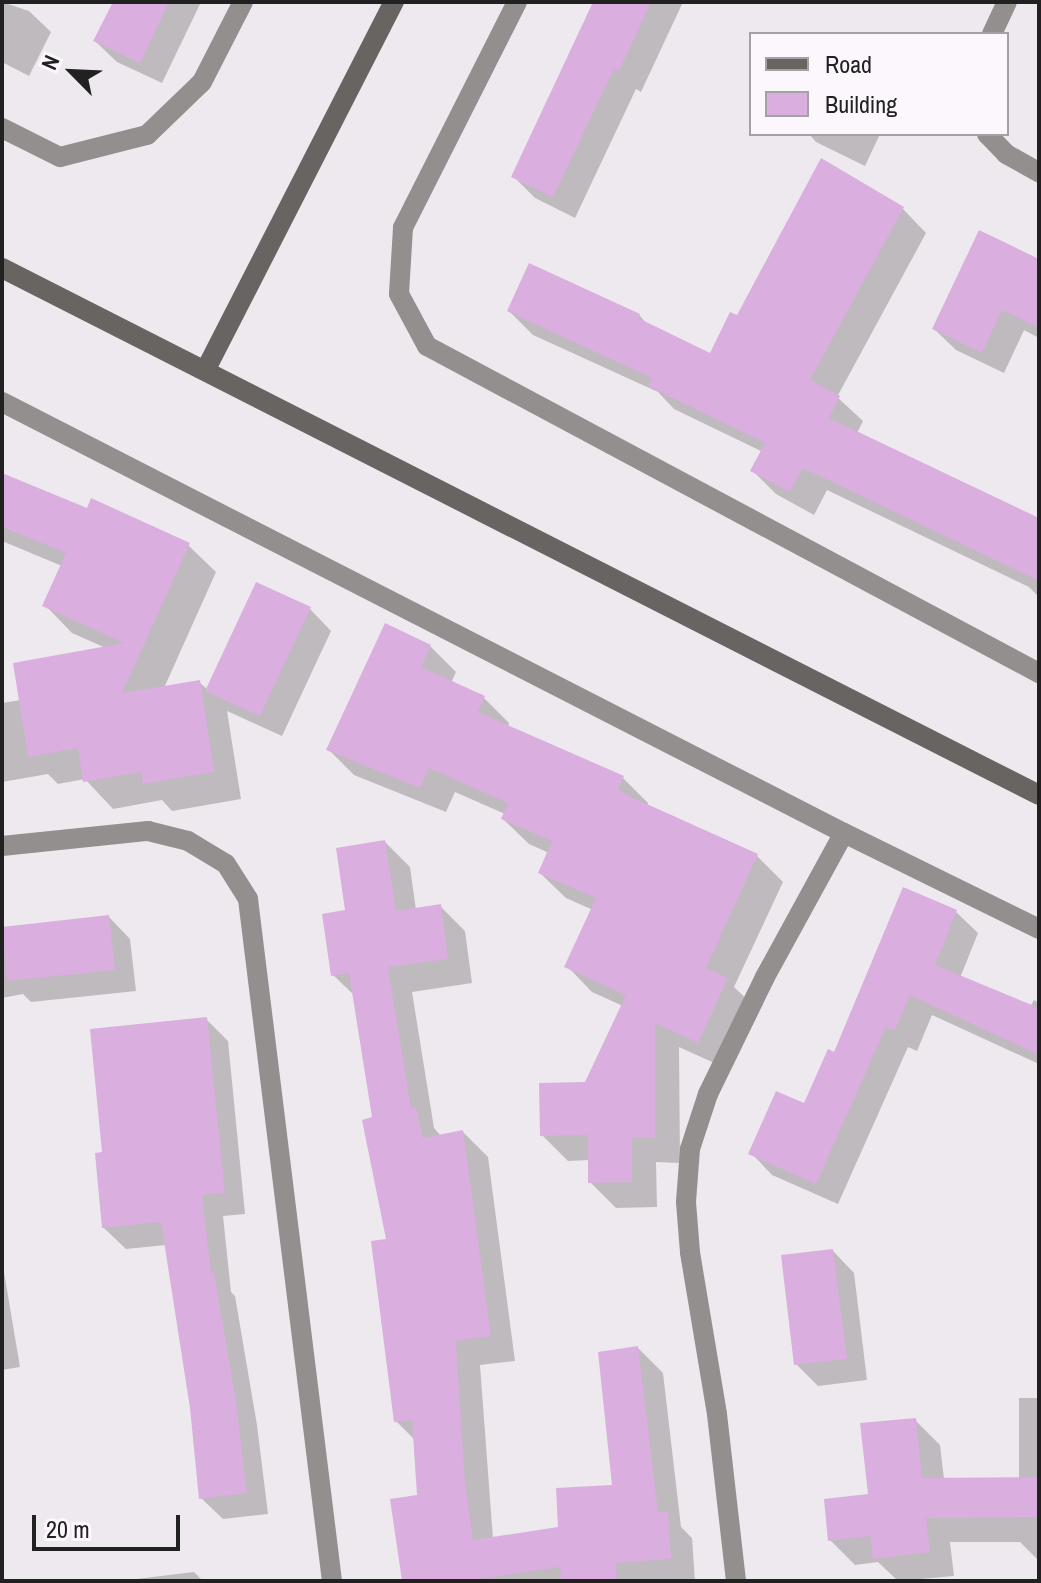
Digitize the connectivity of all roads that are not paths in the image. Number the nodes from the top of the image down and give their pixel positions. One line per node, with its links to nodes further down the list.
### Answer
1 (243, 2): 6 (street)
2 (394, 2): 10 (street)
3 (517, 2): 12 (street)
4 (1007, 2): 5 (street)
5 (993, 32)
6 (2, 128)
7 (989, 136): 8 (street)
8 (1039, 172)
9 (2, 268): 10 (street)
10 (206, 369): 13 (street)
11 (2, 402): 14 (street)
12 (1039, 673)
13 (1039, 795)
14 (844, 833): 16 (street); 18 (street)
15 (2, 846): 17 (street)
16 (1039, 929)
17 (332, 1581)
18 (736, 1581)

